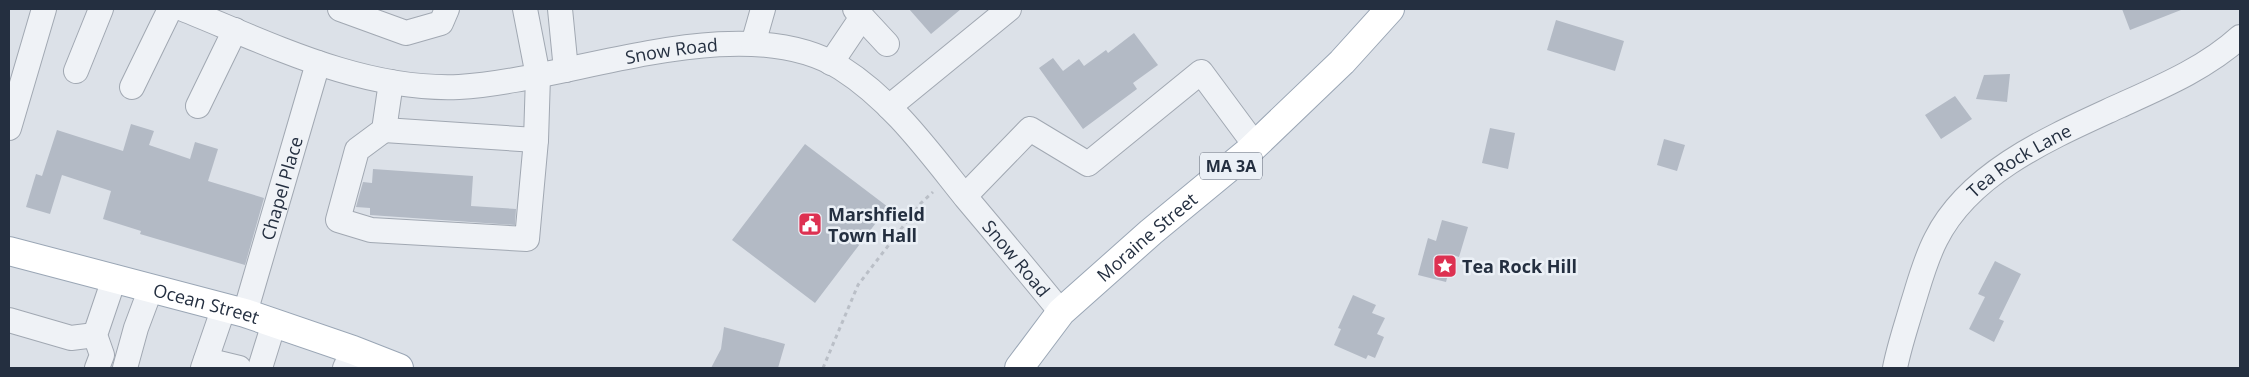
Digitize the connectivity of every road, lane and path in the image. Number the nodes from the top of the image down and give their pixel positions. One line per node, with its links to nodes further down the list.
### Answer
1 (44, 9): 26 (street)
2 (101, 9): 20 (street)
3 (170, 9): 23 (street)
4 (183, 9): 13 (street, Snow Road)
5 (340, 9): 6 (street)
6 (447, 9)
7 (526, 9): 21 (street)
8 (560, 9): 19 (street)
9 (763, 9): 15 (street)
10 (1010, 9): 25 (street)
11 (1390, 9): 29 (main road, Moraine Street / MA 3A)
12 (859, 13): 16 (street); 18 (street)
13 (235, 30): 17 (street, Snow Road); 24 (street)
14 (2240, 37): 49 (street, Tea Rock Lane)
15 (753, 44): 18 (street, Snow Road); 19 (street, Snow Road)
16 (887, 44)
17 (318, 63): 22 (street, Snow Road); 35 (street, Chapel Place)
18 (831, 63): 25 (street, Snow Road)
19 (566, 70): 21 (street, Snow Road)
20 (76, 71)
21 (538, 76): 22 (street, Snow Road); 28 (street)
22 (391, 82): 27 (street)
23 (132, 87)
24 (198, 106)
25 (889, 107): 30 (street, Snow Road)
26 (9, 128)
27 (384, 130): 28 (street); 28 (street)
28 (536, 140)
29 (1255, 145): 31 (street); 36 (main road, Moraine Street / MA 3A)
30 (951, 177): 31 (street, Snow Road); 47 (path)
31 (965, 196): 36 (street, Snow Road)
32 (9, 251): 33 (main road, Ocean Street)
33 (114, 279): 34 (main road, Ocean Street); 39 (street)
34 (151, 288): 35 (main road, Ocean Street); 43 (street)
35 (234, 310): 38 (main road, Ocean Street); 41 (street, Chapel Place)
36 (1061, 312): 48 (main road, Moraine Street / MA 3A)
37 (9, 320): 39 (street)
38 (274, 323): 40 (main road, Ocean Street); 45 (street)
39 (95, 335): 42 (street)
40 (349, 359): 46 (main road, Ocean Street)
41 (204, 364): 44 (street)
42 (97, 368)
43 (125, 368)
44 (239, 368)
45 (260, 368)
46 (399, 368)
47 (823, 368)
48 (1019, 368)
49 (1895, 368)

